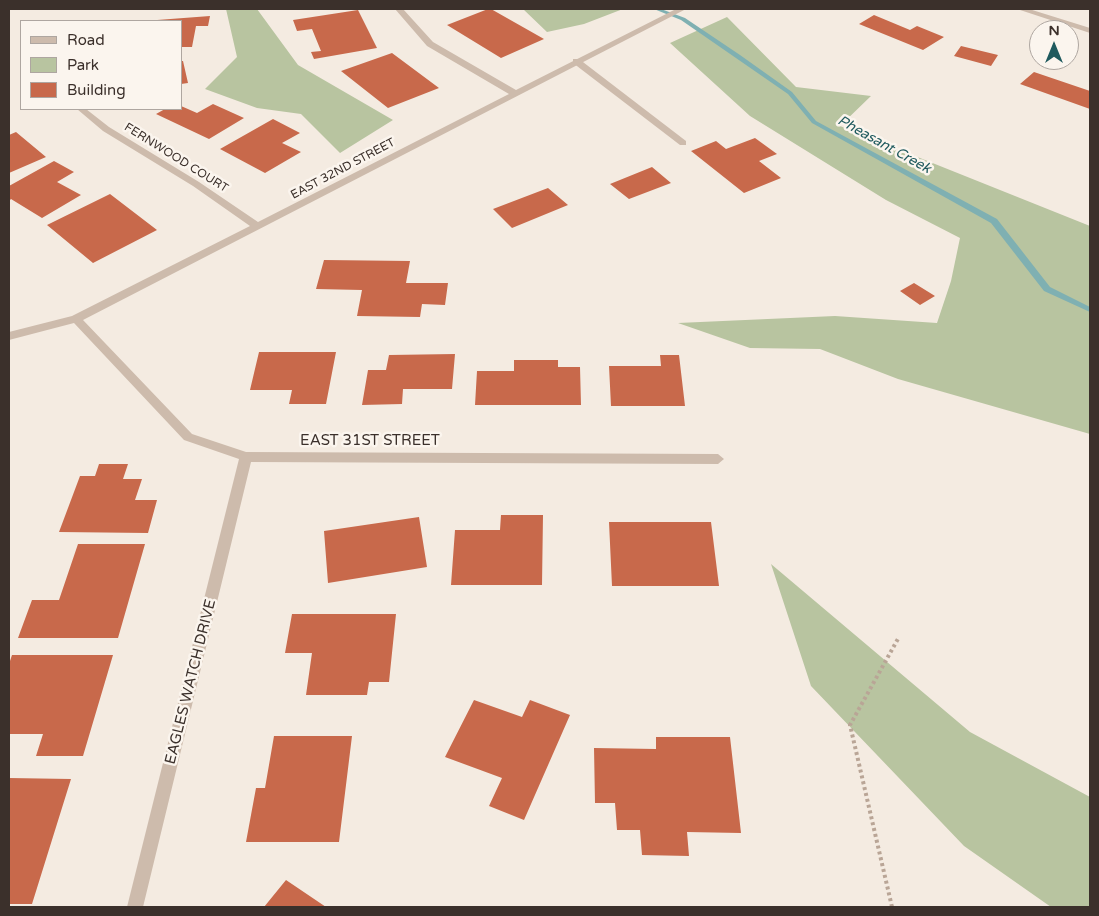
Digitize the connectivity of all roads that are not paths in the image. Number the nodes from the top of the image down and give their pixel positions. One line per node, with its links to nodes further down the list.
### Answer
1 (399, 9): 6 (street)
2 (682, 9): 5 (street, EAST 32ND STREET)
3 (1021, 9): 4 (street)
4 (1090, 32)
5 (576, 61): 6 (street, EAST 32ND STREET); 8 (street)
6 (514, 93): 9 (street, EAST 32ND STREET)
7 (82, 110): 9 (street, FERNWOOD COURT)
8 (683, 143)
9 (258, 227): 10 (street, EAST 32ND STREET)
10 (76, 319): 11 (street, EAST 32ND STREET); 12 (street, EAST 31ST STREET)
11 (9, 336)
12 (246, 457): 13 (street, EAST 31ST STREET); 14 (street, EAGLES WATCH DRIVE)
13 (718, 459)
14 (135, 907)

